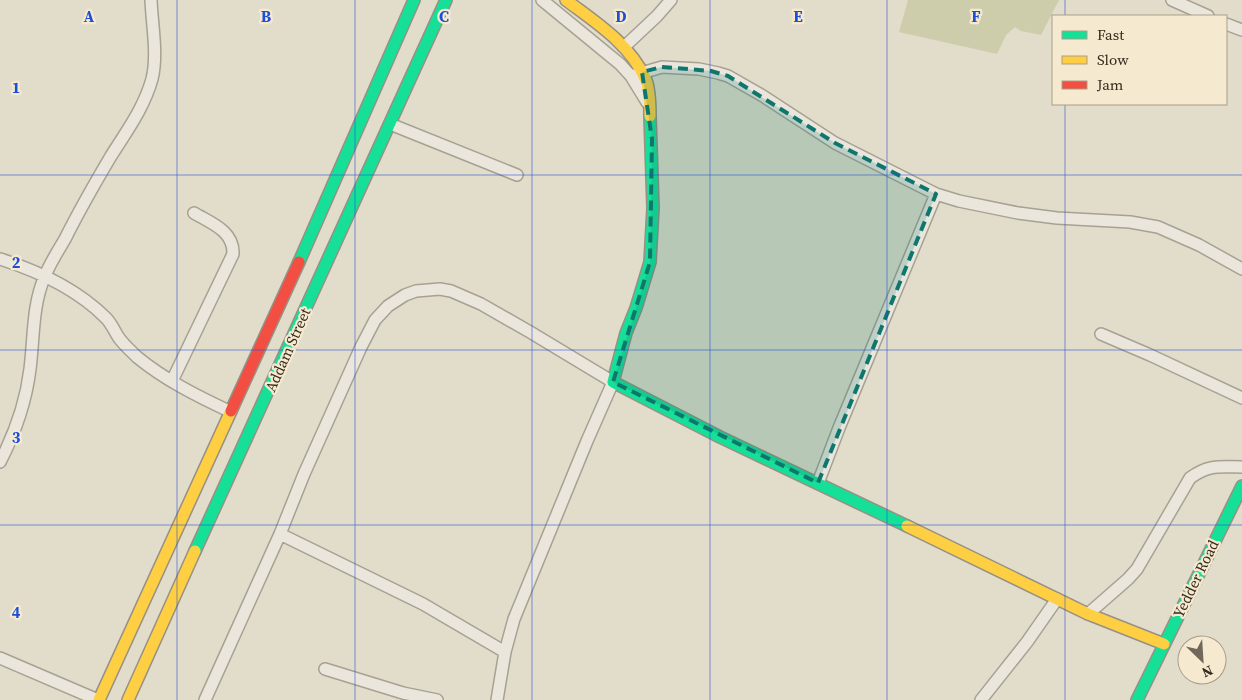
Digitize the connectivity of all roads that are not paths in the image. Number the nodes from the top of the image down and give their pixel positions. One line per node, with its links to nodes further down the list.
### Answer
1 (151, 0): 23 (street)
2 (402, 0): 12 (main road)
3 (414, 0): 12 (main road, Addam Street)
4 (542, 0): 15 (street)
5 (671, 0): 13 (street)
6 (1172, 0): 9 (street)
7 (571, 1): 13 (main road)
8 (450, 2): 17 (main road, Addam Street)
9 (1206, 15)
10 (1227, 24): 11 (street)
11 (1242, 30)
12 (400, 33): 28 (main road, Addam Street)
13 (624, 47): 14 (main road)
14 (642, 72): 15 (street); 16 (main road); 19 (street)
15 (631, 76): 16 (street)
16 (650, 107): 26 (main road)
17 (390, 124): 18 (street); 41 (main road, Addam Street)
18 (517, 175)
19 (936, 194): 22 (street); 31 (street)
20 (194, 213): 25 (street)
21 (0, 259): 23 (street)
22 (1242, 269)
23 (45, 276): 25 (street); 29 (street)
24 (1101, 334): 27 (street)
25 (172, 381): 28 (street)
26 (613, 382): 31 (main road); 33 (street); 37 (street)
27 (1242, 398)
28 (229, 411): 40 (main road, Addam Street)
29 (0, 462)
30 (1242, 468): 35 (street)
31 (818, 483): 34 (main road)
32 (1242, 486): 36 (main road, Yedder Road)
33 (280, 534): 37 (street); 42 (street)
34 (1057, 599): 35 (main road); 45 (street)
35 (1088, 614): 36 (main road)
36 (1164, 644): 46 (main road, Yedder Road)
37 (505, 652): 44 (street)
38 (0, 658): 40 (street)
39 (325, 669): 43 (street)
40 (99, 700)
41 (128, 700)
42 (205, 700)
43 (437, 700)
44 (497, 700)
45 (981, 700)
46 (1137, 700)

